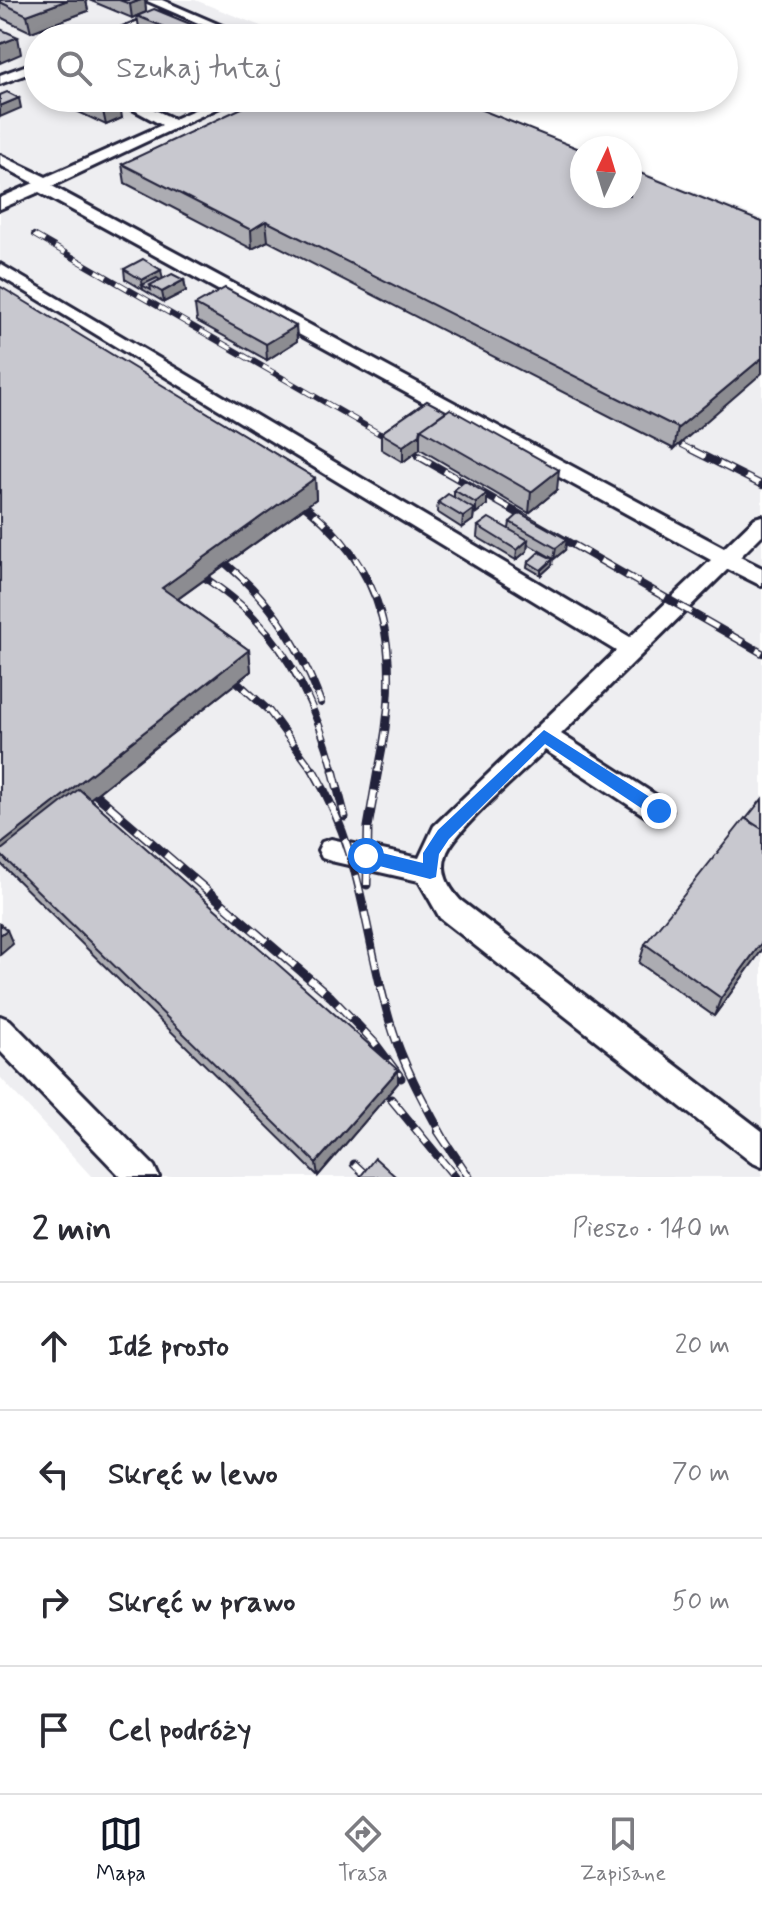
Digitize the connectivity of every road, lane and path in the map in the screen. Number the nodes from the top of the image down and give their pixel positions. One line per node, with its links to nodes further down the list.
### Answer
1 (151, 0): 2 (lane)
2 (175, 10): 3 (lane); 4 (lane)
3 (194, 18): 5 (lane); 6 (lane)
4 (140, 24)
5 (194, 24)
6 (209, 24)
7 (24, 71): 8 (lane)
8 (0, 80)
9 (148, 112): 11 (lane)
10 (202, 112): 11 (lane)
11 (174, 125): 13 (lane)
12 (0, 159): 13 (lane)
13 (43, 185): 14 (lane); 17 (lane)
14 (0, 204)
15 (0, 269): 19 (lane)
16 (762, 523): 17 (lane)
17 (727, 559): 18 (lane); 19 (lane)
18 (762, 578)
19 (633, 650): 20 (lane)
20 (544, 736): 21 (lane); 23 (lane)
21 (659, 811)
22 (331, 850): 23 (lane)
23 (430, 872): 25 (lane)
24 (0, 1030): 26 (lane)
25 (762, 1151)
26 (143, 1177)

